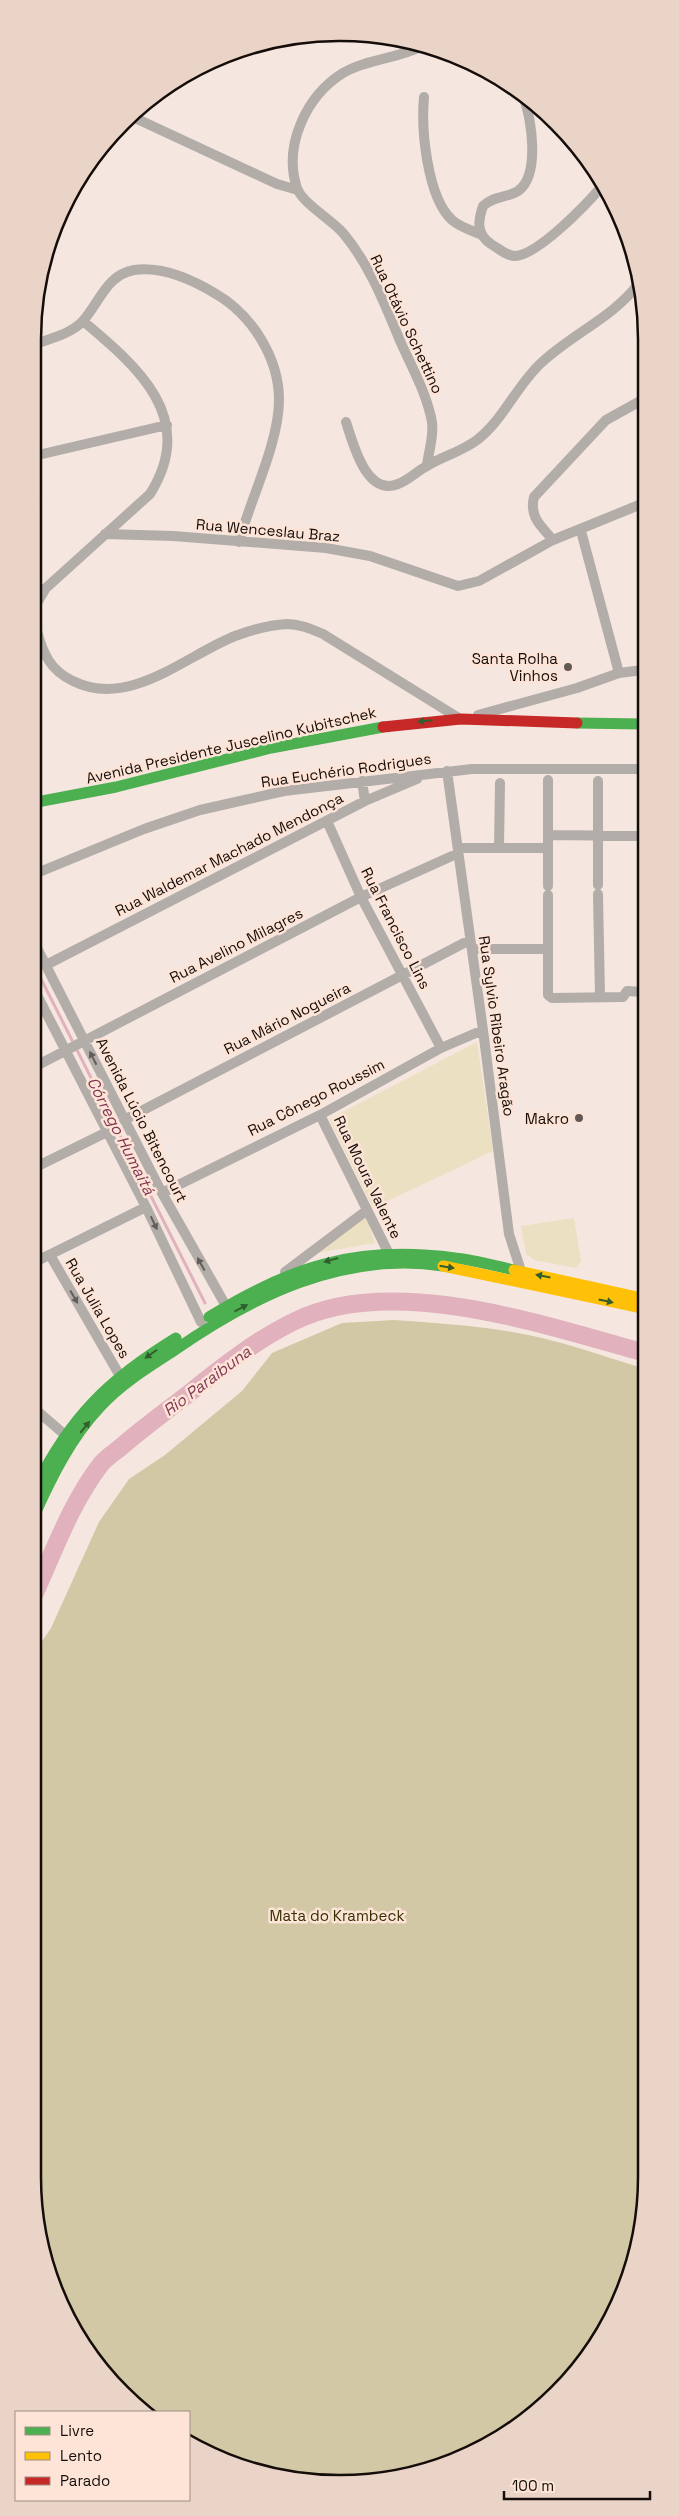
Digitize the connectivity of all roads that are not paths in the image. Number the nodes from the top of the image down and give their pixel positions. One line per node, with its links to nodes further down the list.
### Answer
1 (411, 50): 5 (street)
2 (424, 97): 7 (street)
3 (526, 107): 7 (street)
4 (138, 120): 5 (street)
5 (298, 190): 15 (street, Rua Otávio Schettino)
6 (598, 190): 7 (street)
7 (480, 234)
8 (633, 290): 15 (street)
9 (83, 321): 10 (street); 13 (street); 20 (street)
10 (41, 342)
11 (638, 402): 19 (street)
12 (346, 422): 15 (street)
13 (167, 424): 14 (street); 18 (street)
14 (41, 454)
15 (427, 465)
16 (638, 506): 17 (street, Rua Wenceslau Braz)
17 (581, 530): 19 (street, Rua Wenceslau Braz); 24 (street)
18 (105, 534): 20 (street, Rua Wenceslau Braz); 21 (street)
19 (553, 540): 20 (street, Rua Wenceslau Braz)
20 (239, 542)
21 (41, 596)
22 (41, 641): 26 (street)
23 (638, 671): 24 (street)
24 (619, 674): 25 (street)
25 (526, 703): 26 (street); 27 (street)
26 (461, 719): 27 (main road, Avenida Presidente Juscelino Kubitschek); 37 (main road, Avenida Presidente Juscelino Kubitschek, one-way to 37)
27 (526, 723): 28 (main road, Avenida Presidente Juscelino Kubitschek)
28 (638, 724)
29 (638, 734): 39 (main road, Avenida Presidente Juscelino Kubitschek)
30 (638, 769): 31 (street, Rua Euchério Rodrigues)
31 (447, 771): 32 (street, Rua Euchério Rodrigues); 46 (street, Rua Sylvio Ribeiro Aragão)
32 (427, 774): 34 (street, Rua Euchério Rodrigues); 38 (street, Rua Waldemar Machado Mendonça)
33 (548, 780): 41 (street)
34 (362, 781): 38 (street); 47 (street, Rua Euchério Rodrigues)
35 (598, 782): 42 (street)
36 (500, 783): 44 (street)
37 (41, 801)
38 (365, 801): 40 (street, Rua Waldemar Machado Mendonça)
39 (41, 811)
40 (327, 821): 48 (street, Rua Francisco Lins); 52 (street, Rua Waldemar Machado Mendonça)
41 (548, 835): 42 (street); 45 (street)
42 (598, 836): 43 (street); 55 (street)
43 (638, 836)
44 (500, 848): 45 (street); 46 (street)
45 (548, 848): 50 (street)
46 (455, 852): 48 (street, Rua Avelino Milagres); 49 (street, Rua Sylvio Ribeiro Aragão)
47 (41, 871)
48 (361, 897): 53 (street, Rua Francisco Lins); 58 (street, Rua Avelino Milagres)
49 (468, 946): 50 (street); 53 (street, Rua Mário Nogueira); 57 (street, Rua Sylvio Ribeiro Aragão)
50 (547, 949): 55 (street)
51 (41, 956): 52 (street, Avenida Lúcio Bitencourt)
52 (46, 965): 58 (street, Avenida Lúcio Bitencourt)
53 (404, 975): 59 (street, Rua Francisco Lins); 63 (street, Rua Mário Nogueira)
54 (638, 992): 55 (street)
55 (600, 997)
56 (41, 1002): 60 (street)
57 (484, 1030): 59 (street, Rua Cônego Roussim); 73 (street, Rua Sylvio Ribeiro Aragão)
58 (82, 1042): 60 (street, Rua Avelino Milagres); 63 (street, Avenida Lúcio Bitencourt, one-way to 58)
59 (441, 1048): 62 (street, Rua Cônego Roussim)
60 (67, 1050): 61 (street, Rua Avelino Milagres); 64 (street)
61 (41, 1063)
62 (320, 1115): 66 (street, Rua Cônego Roussim); 68 (street, Rua Moura Valente)
63 (124, 1120): 66 (street, Avenida Lúcio Bitencourt)
64 (106, 1132): 65 (street); 67 (street)
65 (41, 1164)
66 (162, 1193): 76 (street, Avenida Lúcio Bitencourt, one-way to 66)
67 (146, 1207): 70 (street); 78 (street, one-way to 78)
68 (366, 1212): 69 (street, Rua Moura Valente); 74 (street)
69 (388, 1252): 72 (main road); 73 (main road); 74 (main road, one-way to 74)
70 (50, 1255): 71 (street); 80 (street, Rua Julia Lopes, one-way to 80)
71 (41, 1259)
72 (356, 1266): 73 (main road, one-way to 73); 79 (main road, one-way to 72)
73 (523, 1277): 75 (main road, one-way to 73); 77 (main road, one-way to 77)
74 (274, 1280): 76 (main road)
75 (638, 1297)
76 (226, 1306): 78 (main road); 79 (main road)
77 (638, 1307)
78 (201, 1322): 80 (main road, one-way to 80)
79 (186, 1341): 84 (main road, one-way to 79)
80 (120, 1376): 82 (main road)
81 (41, 1414): 82 (street)
82 (64, 1434): 83 (main road); 84 (main road)
83 (41, 1477)
84 (41, 1499)

